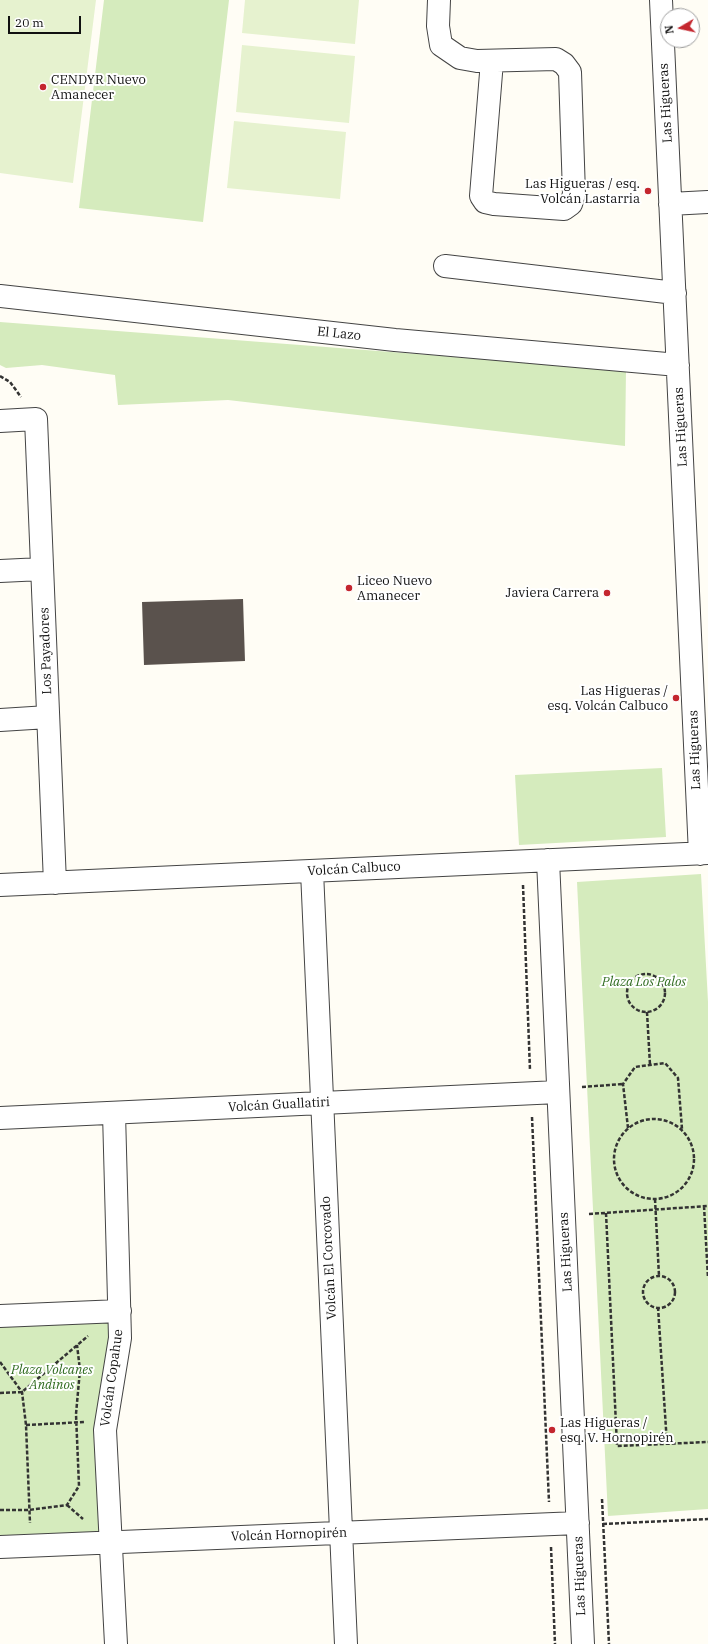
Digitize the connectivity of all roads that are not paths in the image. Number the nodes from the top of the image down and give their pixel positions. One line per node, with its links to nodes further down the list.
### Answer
1 (439, 0): 3 (street)
2 (661, 0): 5 (street, Las Higueras)
3 (492, 61): 3 (street)
4 (708, 202): 5 (street)
5 (670, 204): 7 (street, Las Higueras)
6 (445, 266): 7 (street)
7 (675, 293): 9 (street, Las Higueras)
8 (0, 296): 9 (street, El Lazo)
9 (678, 365): 15 (street, Las Higueras)
10 (0, 421): 11 (street, Los Payadores)
11 (42, 569): 12 (street); 13 (street, Los Payadores)
12 (0, 571)
13 (48, 717): 14 (street); 18 (street, Los Payadores)
14 (0, 720)
15 (704, 853): 16 (street, Volcán Calbuco)
16 (548, 860): 17 (street, Volcán Calbuco); 20 (street, Las Higueras)
17 (312, 871): 18 (street, Volcán Calbuco); 21 (street, Volcán El Corcovado)
18 (56, 883): 19 (street, Volcán Calbuco)
19 (0, 885)
20 (558, 1092): 21 (street, Volcán Guallatiri); 26 (street, Las Higueras)
21 (322, 1103): 22 (street, Volcán Guallatiri); 27 (street, Volcán El Corcovado)
22 (114, 1113): 23 (street, Volcán Guallatiri); 24 (street, Volcán Copahue)
23 (0, 1118)
24 (120, 1311): 25 (street); 28 (street, Volcán Copahue)
25 (0, 1316)
26 (578, 1523): 27 (street, Volcán Hornopirén); 32 (street, Las Higueras)
27 (341, 1533): 28 (street, Volcán Hornopirén); 31 (street, Volcán El Corcovado)
28 (112, 1542): 29 (street, Volcán Hornopirén); 30 (street, Volcán Copahue)
29 (0, 1547)
30 (116, 1644)
31 (346, 1644)
32 (583, 1644)

